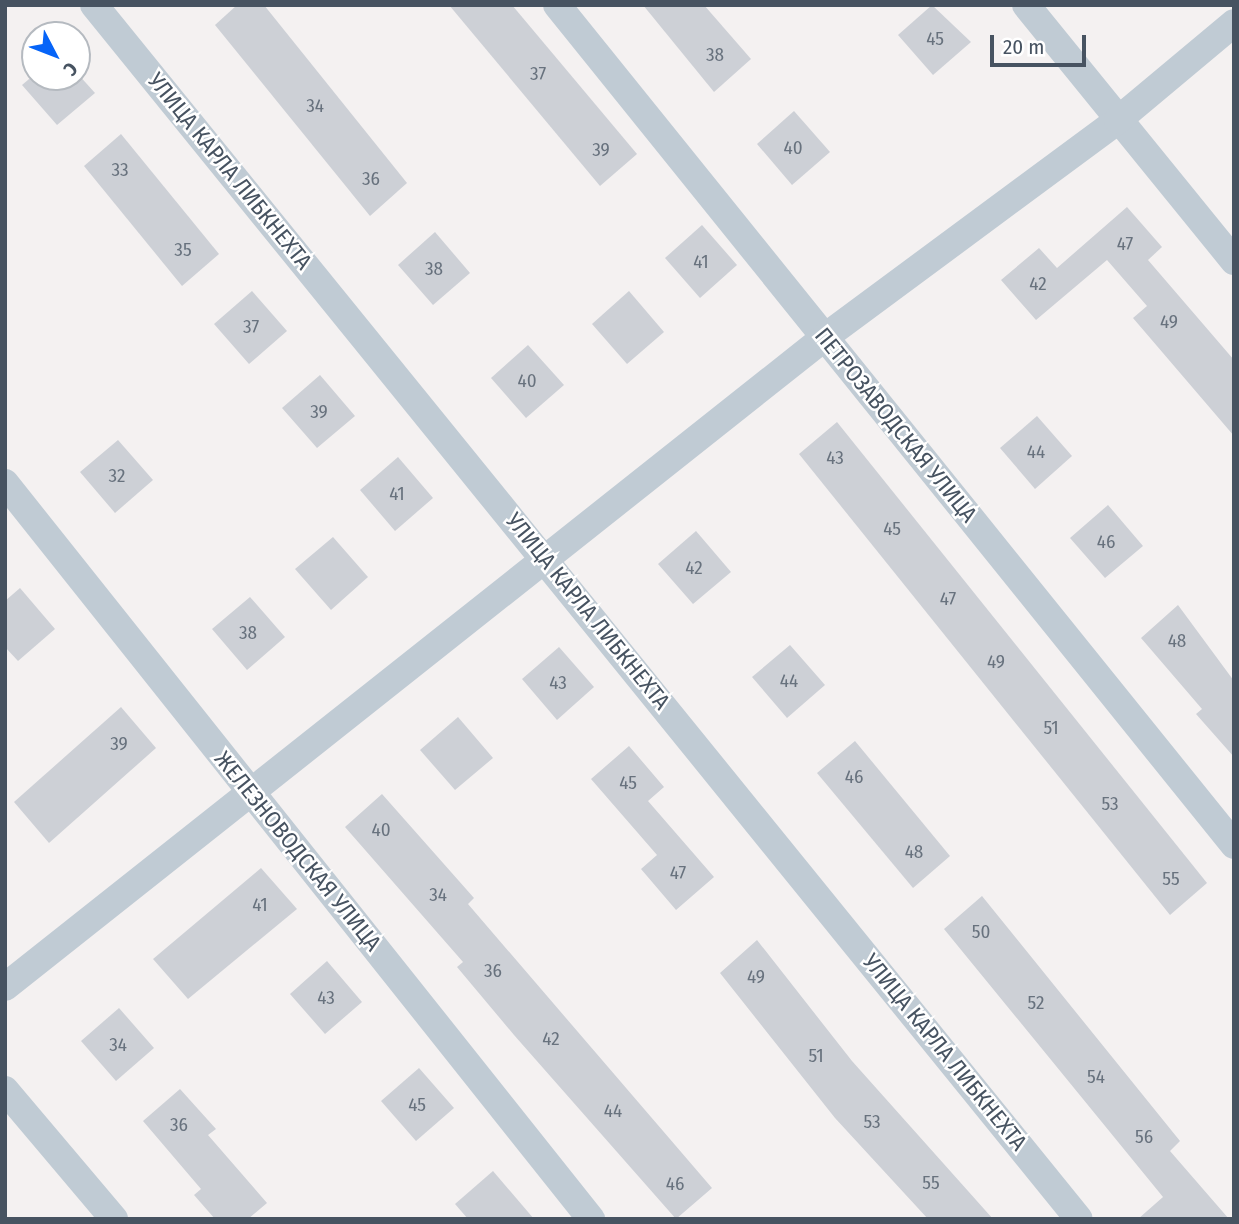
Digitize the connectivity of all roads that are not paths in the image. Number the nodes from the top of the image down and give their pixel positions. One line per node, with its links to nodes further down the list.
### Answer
1 (94, 5): 9 (street, УЛИЦА КАРЛА ЛИБКНЕХТА)
2 (557, 5): 7 (street, ПЕТРОЗАВОДСКАЯ УЛИЦА)
3 (1026, 5): 5 (street)
4 (1234, 23): 5 (street)
5 (1118, 120): 6 (street); 7 (street)
6 (1234, 261)
7 (825, 337): 9 (street); 11 (street, ПЕТРОЗАВОДСКАЯ УЛИЦА)
8 (5, 483): 10 (street, ЖЕЛЕЗНОВОДСКАЯ УЛИЦА)
9 (547, 559): 10 (street); 16 (street, УЛИЦА КАРЛА ЛИБКНЕХТА)
10 (251, 793): 12 (street); 15 (street, ЖЕЛЕЗНОВОДСКАЯ УЛИЦА)
11 (1234, 845)
12 (5, 988)
13 (5, 1090): 14 (street)
14 (114, 1219)
15 (591, 1219)
16 (1079, 1219)

